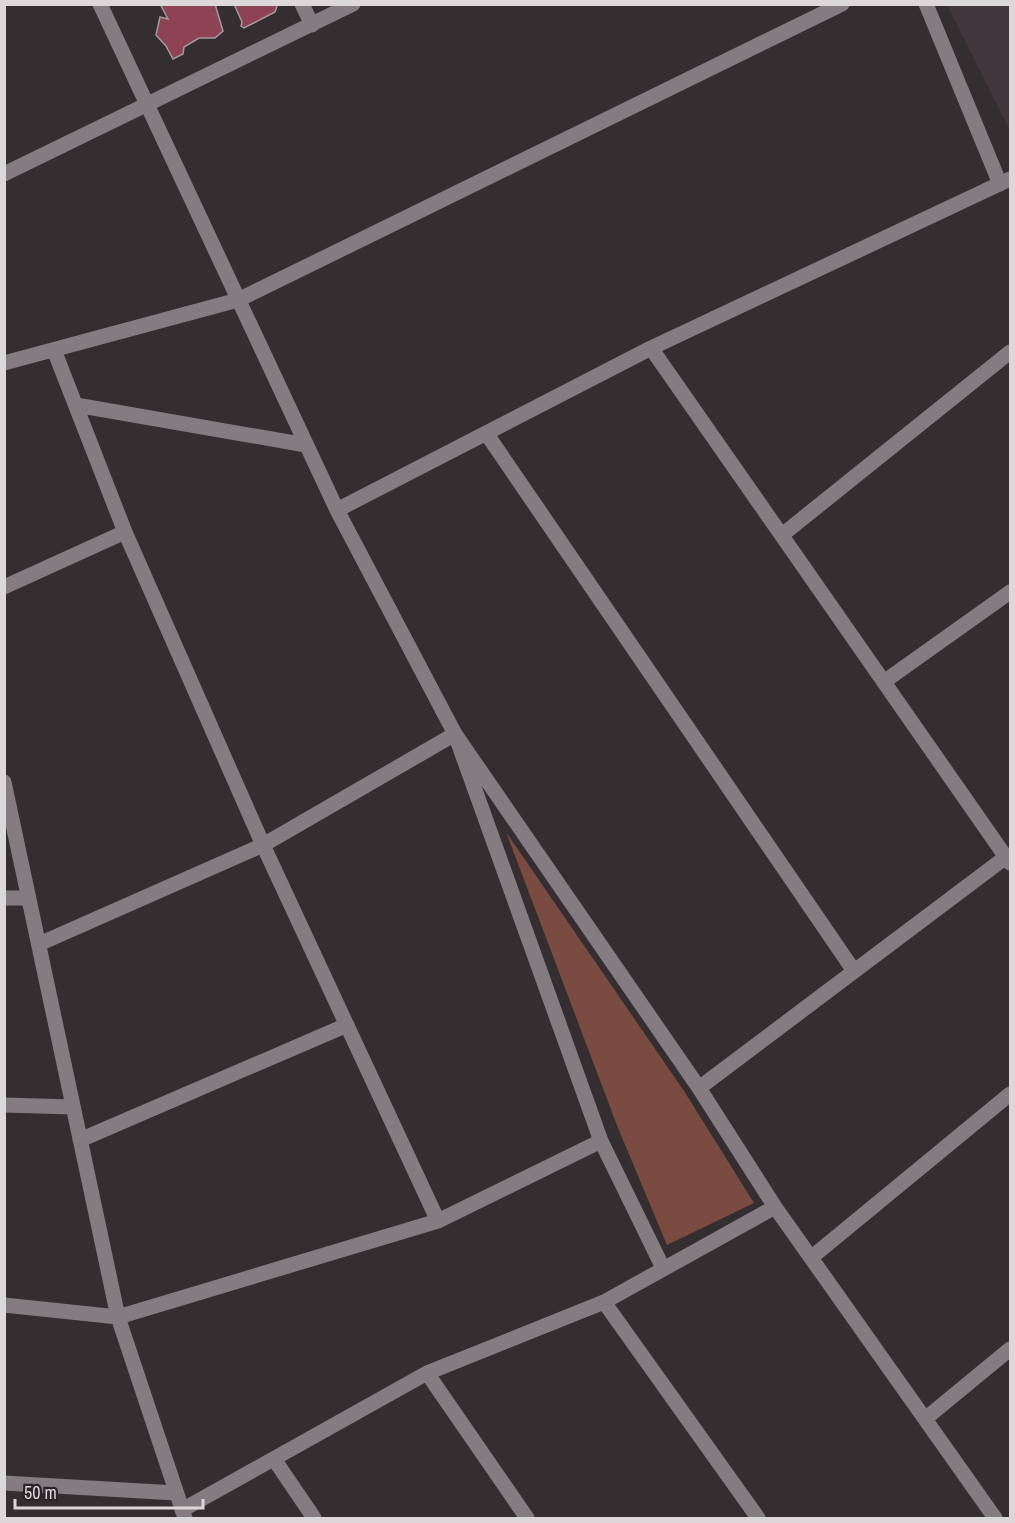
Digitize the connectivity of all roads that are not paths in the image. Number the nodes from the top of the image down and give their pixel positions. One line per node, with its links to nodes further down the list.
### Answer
1 (100, 4): 7 (street)
2 (302, 4): 6 (street)
3 (353, 4): 6 (street)
4 (842, 4): 10 (street)
5 (926, 4): 9 (street)
6 (312, 25): 7 (street)
7 (147, 105): 8 (street); 10 (street)
8 (4, 174)
9 (1006, 182): 11 (street)
10 (238, 300): 12 (street); 17 (street)
11 (651, 348): 16 (street); 20 (street)
12 (54, 351): 14 (street); 15 (street)
13 (1011, 352): 20 (street)
14 (4, 363)
15 (76, 405): 17 (street); 19 (street)
16 (486, 433): 18 (street); 31 (street)
17 (306, 446): 18 (street)
18 (337, 510): 24 (street)
19 (125, 532): 21 (street); 26 (street)
20 (782, 535): 23 (street)
21 (4, 587)
22 (1011, 592): 23 (street)
23 (885, 681): 27 (street)
24 (455, 734): 26 (street); 33 (street); 38 (street)
25 (4, 782): 29 (street)
26 (263, 845): 30 (street); 32 (street)
27 (1008, 860): 31 (street)
28 (4, 898): 29 (street)
29 (29, 898): 30 (street)
30 (39, 944): 36 (street)
31 (855, 971): 33 (street)
32 (347, 1025): 37 (street); 40 (street)
33 (699, 1088): 39 (street)
34 (1011, 1094): 41 (street)
35 (4, 1105): 36 (street)
36 (73, 1107): 37 (street)
37 (81, 1140): 45 (street)
38 (601, 1142): 40 (street); 42 (street)
39 (774, 1207): 41 (street); 42 (street)
40 (438, 1221): 45 (street)
41 (812, 1257): 48 (street)
42 (663, 1268): 43 (street)
43 (604, 1302): 47 (street); 55 (street)
44 (4, 1305): 45 (street)
45 (118, 1317): 51 (street)
46 (1011, 1349): 48 (street)
47 (427, 1372): 49 (street); 54 (street)
48 (925, 1419): 56 (street)
49 (274, 1459): 52 (street); 53 (street)
50 (4, 1483): 51 (street)
51 (176, 1493): 52 (street)
52 (184, 1514)
53 (314, 1518)
54 (527, 1518)
55 (759, 1518)
56 (995, 1518)

